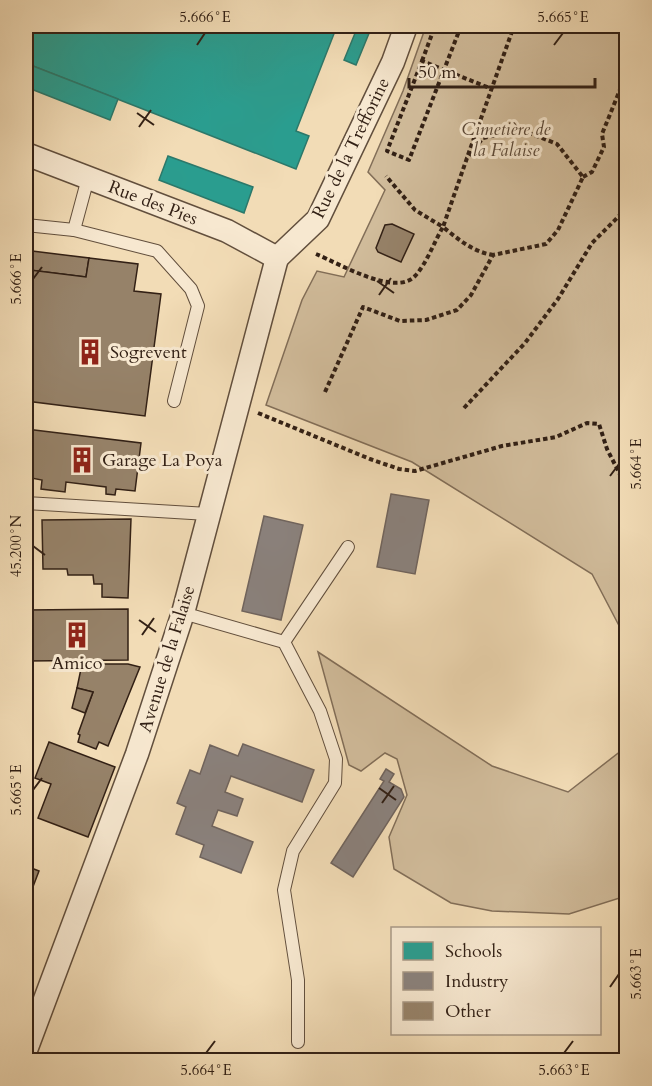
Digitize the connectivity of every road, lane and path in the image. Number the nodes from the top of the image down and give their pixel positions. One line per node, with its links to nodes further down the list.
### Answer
1 (406, 26): 20 (street, Rue de la Trefforine)
2 (435, 26): 5 (path)
3 (460, 26): 6 (path)
4 (514, 26): 8 (path)
5 (422, 61): 6 (path); 6 (path)
6 (444, 70): 8 (path)
7 (627, 75): 12 (path)
8 (492, 89): 10 (path)
9 (26, 154): 13 (street, Rue des Pies)
10 (467, 158): 12 (path); 16 (path)
11 (386, 176): 16 (path)
12 (583, 177): 19 (path)
13 (88, 178): 17 (lane); 20 (street, Rue des Pies)
14 (627, 209): 24 (path)
15 (26, 225): 17 (lane)
16 (443, 227): 18 (path); 19 (path)
17 (74, 230): 22 (lane)
18 (316, 254)
19 (493, 255): 21 (path)
20 (278, 258): 23 (street, Avenue de la Falaise)
21 (325, 392)
22 (174, 401)
23 (238, 406): 25 (path); 27 (street, Avenue de la Falaise)
24 (464, 408)
25 (627, 486)
26 (26, 502): 27 (lane)
27 (208, 514): 29 (street, Avenue de la Falaise)
28 (348, 548): 30 (lane)
29 (183, 613): 30 (lane); 32 (street, Avenue de la Falaise)
30 (284, 642): 31 (lane)
31 (298, 1042)
32 (26, 1050)

